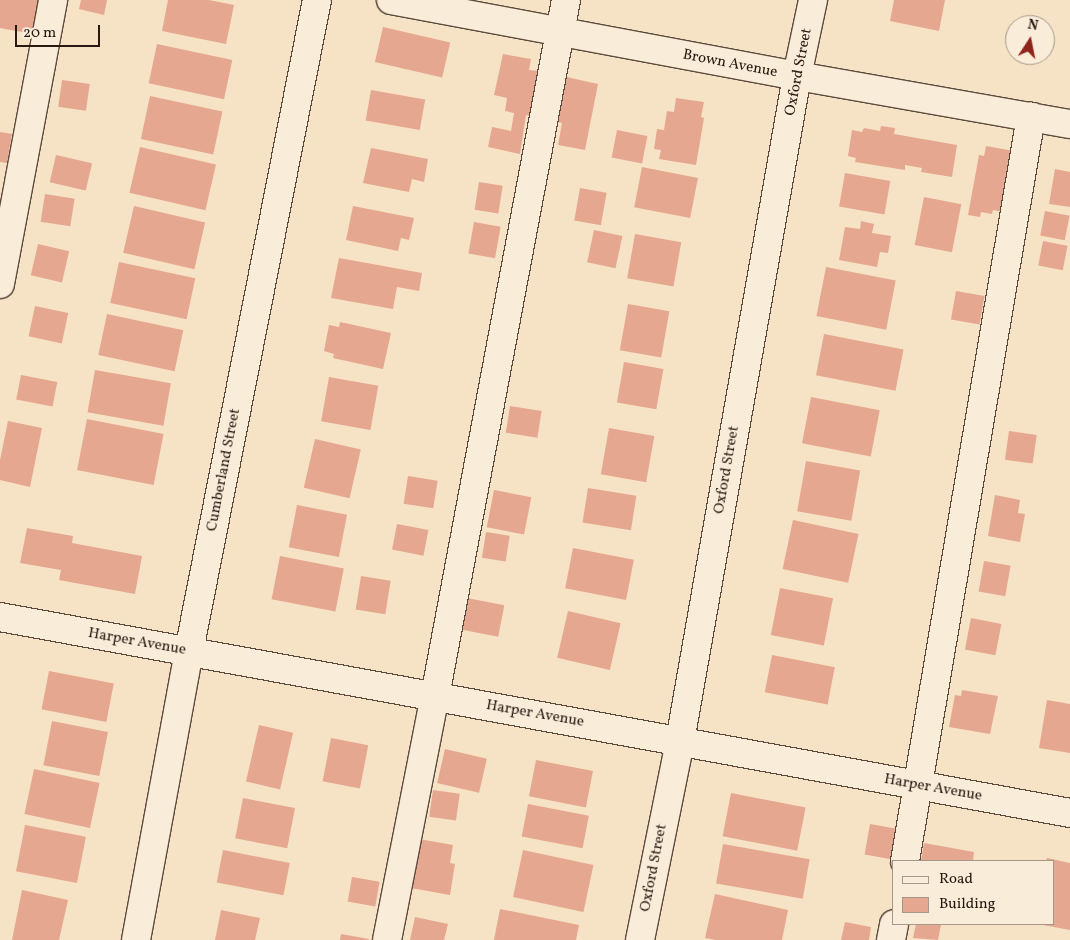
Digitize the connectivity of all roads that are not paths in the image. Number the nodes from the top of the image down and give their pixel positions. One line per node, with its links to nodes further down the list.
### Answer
1 (53, 0): 10 (street)
2 (317, 0): 12 (street, Cumberland Street)
3 (391, 0): 6 (street, Brown Avenue)
4 (566, 0): 6 (street)
5 (813, 0): 7 (street, Oxford Street)
6 (560, 32): 7 (street, Brown Avenue); 13 (street)
7 (797, 76): 8 (street, Brown Avenue); 14 (street, Oxford Street)
8 (1031, 117): 9 (street, Brown Avenue); 15 (street)
9 (1070, 124)
10 (0, 284)
11 (0, 617): 12 (street, Harper Avenue)
12 (189, 652): 13 (street, Harper Avenue); 19 (street, Cumberland Street)
13 (436, 696): 14 (street, Harper Avenue); 20 (street)
14 (680, 741): 15 (street, Harper Avenue); 21 (street, Oxford Street)
15 (919, 785): 16 (street, Harper Avenue); 17 (street)
16 (1070, 813)
17 (905, 860)
18 (894, 925): 22 (street)
19 (136, 940)
20 (387, 940)
21 (640, 940)
22 (891, 940)

